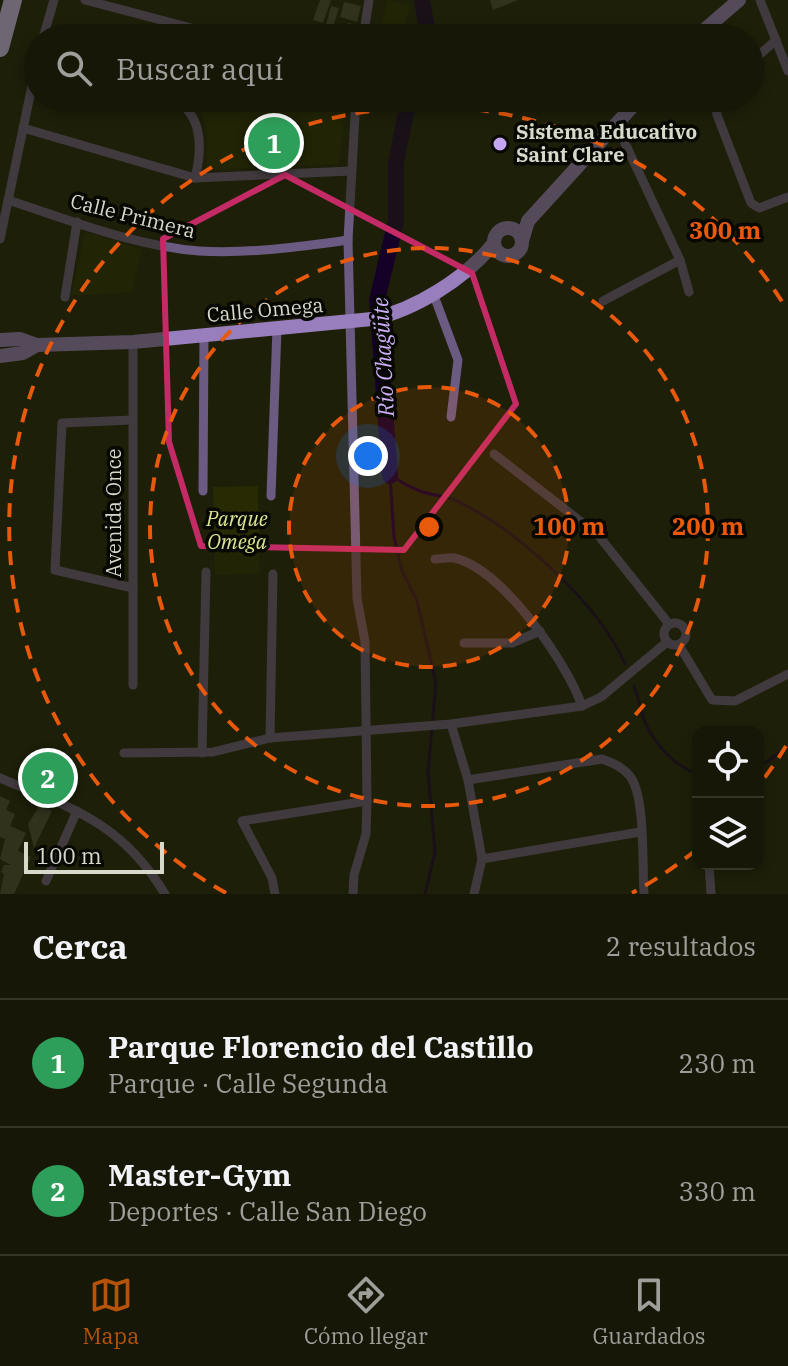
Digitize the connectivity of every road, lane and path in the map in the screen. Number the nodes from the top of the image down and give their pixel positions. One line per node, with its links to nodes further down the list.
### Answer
1 (13, 0): 13 (highway)
2 (54, 0): 8 (street)
3 (85, 0): 9 (street)
4 (357, 0): 7 (street)
5 (739, 0): 11 (street)
6 (760, 0): 12 (street)
7 (368, 2): 10 (street)
8 (47, 24)
9 (176, 24)
10 (365, 24)
11 (711, 24)
12 (776, 40): 14 (street); 15 (street)
13 (0, 48)
14 (764, 51)
15 (788, 71)
16 (26, 112): 22 (street)
17 (187, 112): 24 (street)
18 (355, 112): 23 (street)
19 (627, 112): 21 (street)
20 (719, 112): 25 (street)
21 (616, 124): 27 (street); 34 (street)
22 (23, 128): 24 (street); 26 (street)
23 (351, 171): 24 (street); 31 (street)
24 (195, 178)
25 (788, 197)
26 (8, 200): 28 (street, Calle Primera); 30 (street)
27 (528, 221): 29 (street); 32 (street)
28 (77, 222): 31 (street, Calle Primera); 37 (street)
29 (511, 228): 32 (street); 33 (street)
30 (0, 239)
31 (348, 240): 39 (street)
32 (522, 241): 33 (street)
33 (498, 249): 36 (street, Calle Omega)
34 (680, 260): 35 (street); 38 (street)
35 (689, 292)
36 (433, 293): 39 (street, Calle Omega); 46 (street)
37 (65, 297)
38 (603, 301)
39 (349, 323): 40 (street, Calle Omega); 64 (street)
40 (277, 328): 41 (street, Calle Omega); 50 (street)
41 (204, 335): 43 (street, Calle Omega); 49 (street)
42 (0, 340): 44 (street, Calle Omega)
43 (133, 342): 44 (street, Calle Omega); 47 (street, Avenida Once)
44 (37, 345): 45 (street, Calle Omega)
45 (0, 356)
46 (451, 417)
47 (132, 420): 54 (street, Avenida Once); 54 (street)
48 (494, 454): 55 (street)
49 (203, 491)
50 (271, 496)
51 (435, 559): 56 (street)
52 (206, 572): 67 (street)
53 (273, 574): 65 (street)
54 (133, 588): 61 (street, Avenida Once)
55 (669, 624): 57 (street); 59 (street)
56 (540, 631): 58 (street); 62 (street)
57 (667, 642): 59 (street); 62 (street)
58 (464, 643)
59 (679, 645): 60 (street)
60 (788, 674)
61 (133, 685)
62 (582, 706): 63 (street)
63 (446, 724): 64 (street); 69 (street)
64 (365, 731): 65 (street); 70 (street)
65 (270, 738): 67 (street)
66 (124, 753): 67 (street)
67 (202, 753)
68 (0, 778): 71 (street)
69 (468, 780): 72 (street); 73 (street)
70 (367, 801): 77 (street); 78 (street)
71 (77, 811): 75 (street); 76 (street)
72 (640, 832): 73 (street); 80 (street)
73 (482, 859): 79 (street)
74 (709, 870): 81 (street)
75 (46, 881)
76 (165, 894)
77 (275, 894)
78 (353, 894)
79 (474, 894)
80 (644, 894)
81 (711, 894)

